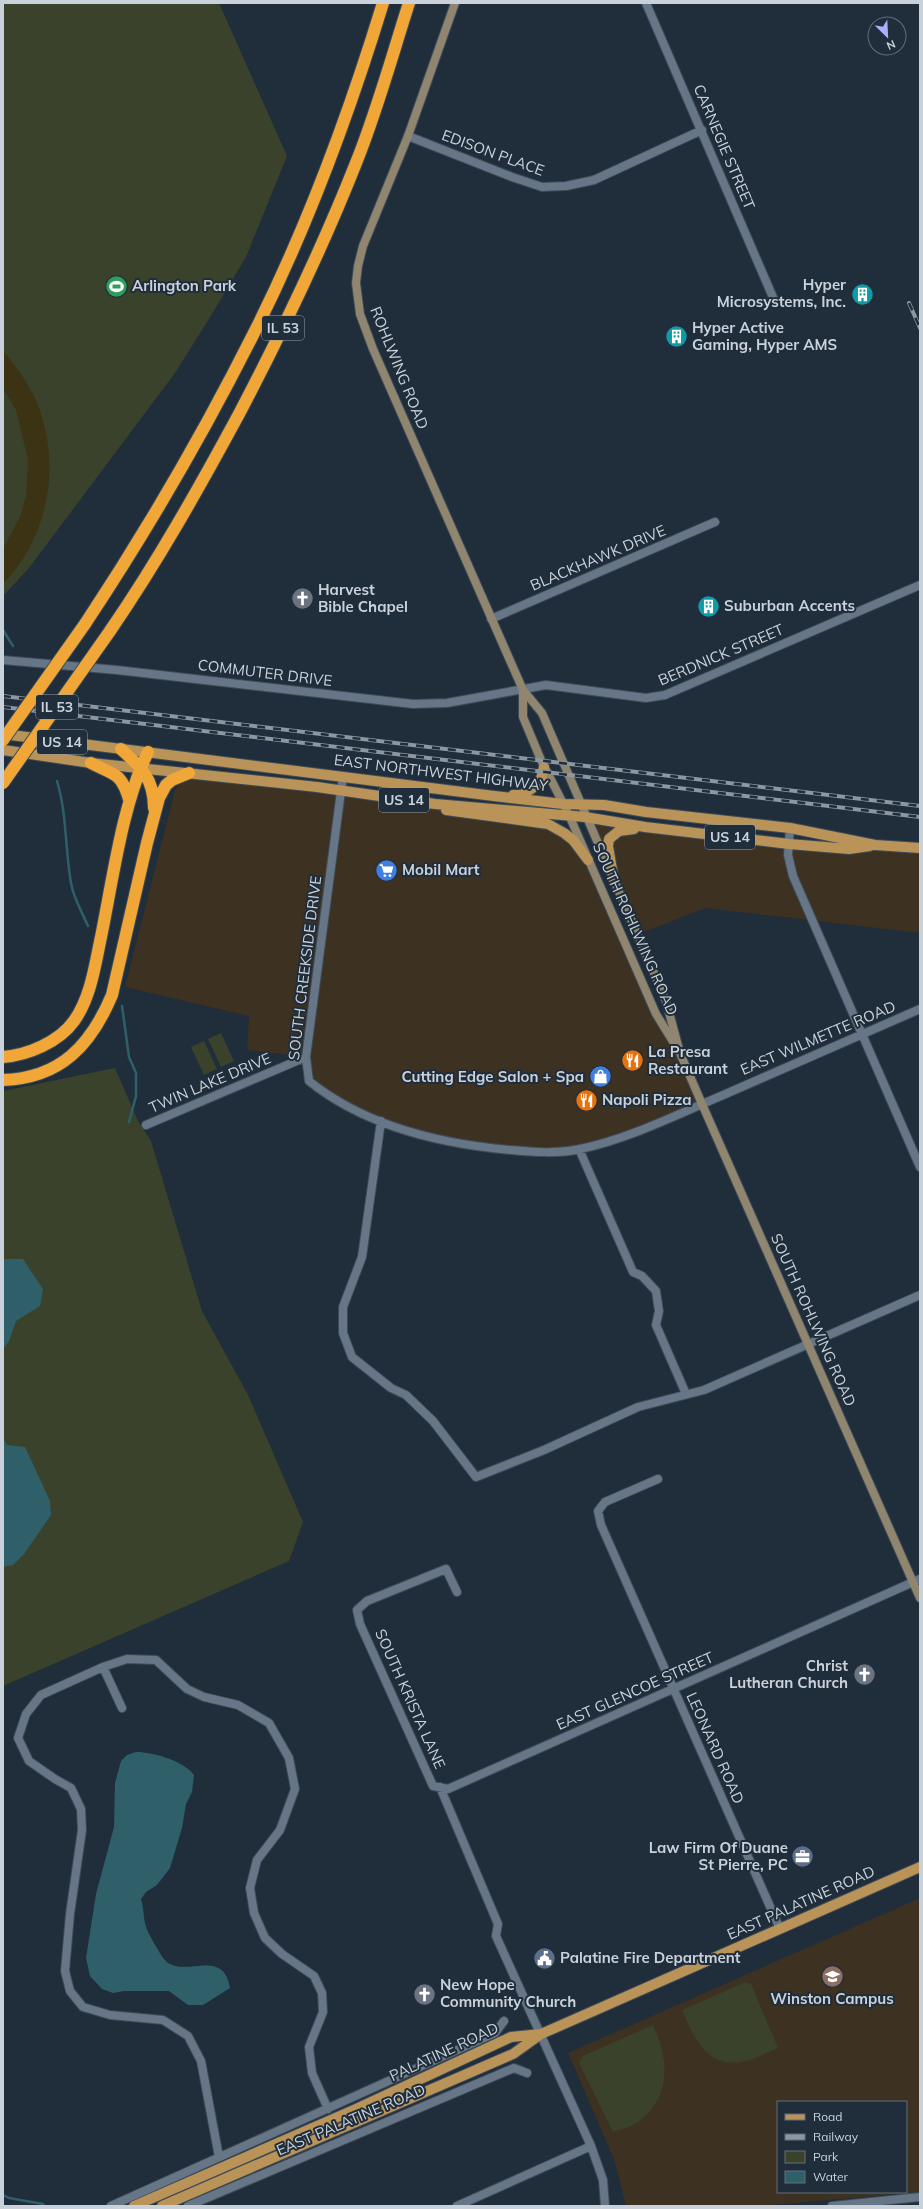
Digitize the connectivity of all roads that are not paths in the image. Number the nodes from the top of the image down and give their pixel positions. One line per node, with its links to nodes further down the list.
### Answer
1 (383, 3): 14 (highway, IL 53, bridge)
2 (409, 3): 23 (highway, IL 53, bridge)
3 (455, 3): 6 (street, ROHLWING ROAD)
4 (646, 3): 5 (street, CARNEGIE STREET)
5 (702, 130): 6 (street, EDISON PLACE); 7 (street, CARNEGIE STREET)
6 (408, 136): 10 (street, ROHLWING ROAD)
7 (775, 302)
8 (715, 522): 10 (street, BLACKHAWK DRIVE)
9 (920, 585): 12 (street, BERDNICK STREET)
10 (491, 619): 12 (street, ROHLWING ROAD)
11 (3, 660): 12 (street, COMMUTER DRIVE)
12 (523, 690): 20 (street, ROHLWING ROAD); 29 (street, ROHLWING ROAD)
13 (3, 734): 15 (main road, EAST NORTHWEST HIGHWAY / US 14)
14 (3, 740)
15 (121, 749): 17 (main road, EAST NORTHWEST HIGHWAY / US 14); 19 (highway)
16 (3, 750): 18 (main road, EAST NORTHWEST HIGHWAY / US 14)
17 (148, 752): 19 (highway); 22 (main road, EAST NORTHWEST HIGHWAY / US 14)
18 (91, 763): 19 (main road, EAST NORTHWEST HIGHWAY / US 14); 26 (highway)
19 (141, 767): 21 (main road, EAST NORTHWEST HIGHWAY / US 14); 26 (highway); 31 (highway)
20 (544, 767): 25 (main road); 28 (street, ROHLWING ROAD)
21 (189, 773): 24 (main road, EAST NORTHWEST HIGHWAY / US 14); 31 (highway)
22 (343, 776): 24 (street, SOUTH CREEKSIDE DRIVE); 25 (main road, EAST NORTHWEST HIGHWAY / US 14)
23 (3, 783)
24 (341, 791): 27 (main road, EAST NORTHWEST HIGHWAY / US 14); 44 (street, SOUTH CREEKSIDE DRIVE)
25 (494, 796): 28 (main road, EAST NORTHWEST HIGHWAY / US 14)
26 (129, 799): 43 (highway)
27 (435, 804): 30 (main road, EAST NORTHWEST HIGHWAY / US 14); 38 (main road)
28 (563, 804): 29 (main road, EAST NORTHWEST HIGHWAY / US 14); 30 (street, ROHLWING ROAD)
29 (580, 805): 32 (street, ROHLWING ROAD); 34 (main road, EAST NORTHWEST HIGHWAY / US 14)
30 (569, 815): 32 (main road, EAST NORTHWEST HIGHWAY / US 14); 38 (street, SOUTH ROHLWING ROAD)
31 (154, 816): 45 (highway)
32 (585, 817): 33 (main road, EAST NORTHWEST HIGHWAY / US 14); 39 (street, SOUTH ROHLWING ROAD)
33 (645, 827): 35 (main road, EAST NORTHWEST HIGHWAY / US 14); 39 (main road)
34 (790, 828): 35 (street); 36 (main road, EAST NORTHWEST HIGHWAY / US 14)
35 (789, 844): 36 (main road, EAST NORTHWEST HIGHWAY / US 14); 41 (street)
36 (876, 845): 37 (main road, EAST NORTHWEST HIGHWAY / US 14)
37 (920, 848)
38 (588, 860): 42 (street, SOUTH ROHLWING ROAD)
39 (614, 881): 42 (street, SOUTH ROHLWING ROAD)
40 (920, 1009): 41 (street, EAST WILMETTE ROAD)
41 (862, 1034): 46 (street, EAST WILMETTE ROAD); 50 (street)
42 (680, 1053): 46 (street, SOUTH ROHLWING ROAD)
43 (3, 1057)
44 (306, 1057): 47 (street, SOUTH CREEKSIDE DRIVE); 48 (street, TWIN LAKE DRIVE)
45 (3, 1080)
46 (702, 1104): 49 (street, EAST WILMETTE ROAD); 52 (street, SOUTH ROHLWING ROAD)
47 (381, 1121): 49 (street, EAST WILMETTE ROAD); 53 (street)
48 (146, 1125)
49 (579, 1149): 53 (street)
50 (920, 1167)
51 (920, 1295): 52 (street)
52 (809, 1344): 53 (street); 55 (street, SOUTH ROHLWING ROAD)
53 (686, 1394)
54 (658, 1479): 59 (street, LEONARD ROAD)
55 (916, 1580): 57 (street, SOUTH ROHLWING ROAD); 59 (street, EAST GLENCOE STREET)
56 (457, 1592): 61 (street, SOUTH KRISTA LANE)
57 (920, 1598)
58 (103, 1667): 60 (street); 67 (street); 69 (street)
59 (674, 1690): 61 (street, EAST GLENCOE STREET); 63 (street, LEONARD ROAD)
60 (122, 1708)
61 (444, 1788): 65 (street)
62 (920, 1867): 63 (main road, EAST PALATINE ROAD)
63 (780, 1929): 65 (main road, EAST PALATINE ROAD)
64 (504, 2021): 67 (street, PALATINE ROAD)
65 (541, 2034): 68 (street); 74 (main road, PALATINE ROAD); 75 (main road, PALATINE ROAD)
66 (527, 2073): 76 (street, EAST PALATINE ROAD)
67 (328, 2109): 69 (street, PALATINE ROAD)
68 (591, 2146): 71 (street); 78 (street)
69 (219, 2157): 73 (street, PALATINE ROAD)
70 (920, 2197): 72 (street)
71 (472, 2203): 77 (street)
72 (881, 2204): 79 (street)
73 (111, 2206)
74 (134, 2206)
75 (162, 2206)
76 (188, 2206)
77 (457, 2206)
78 (605, 2206)
79 (832, 2206)

